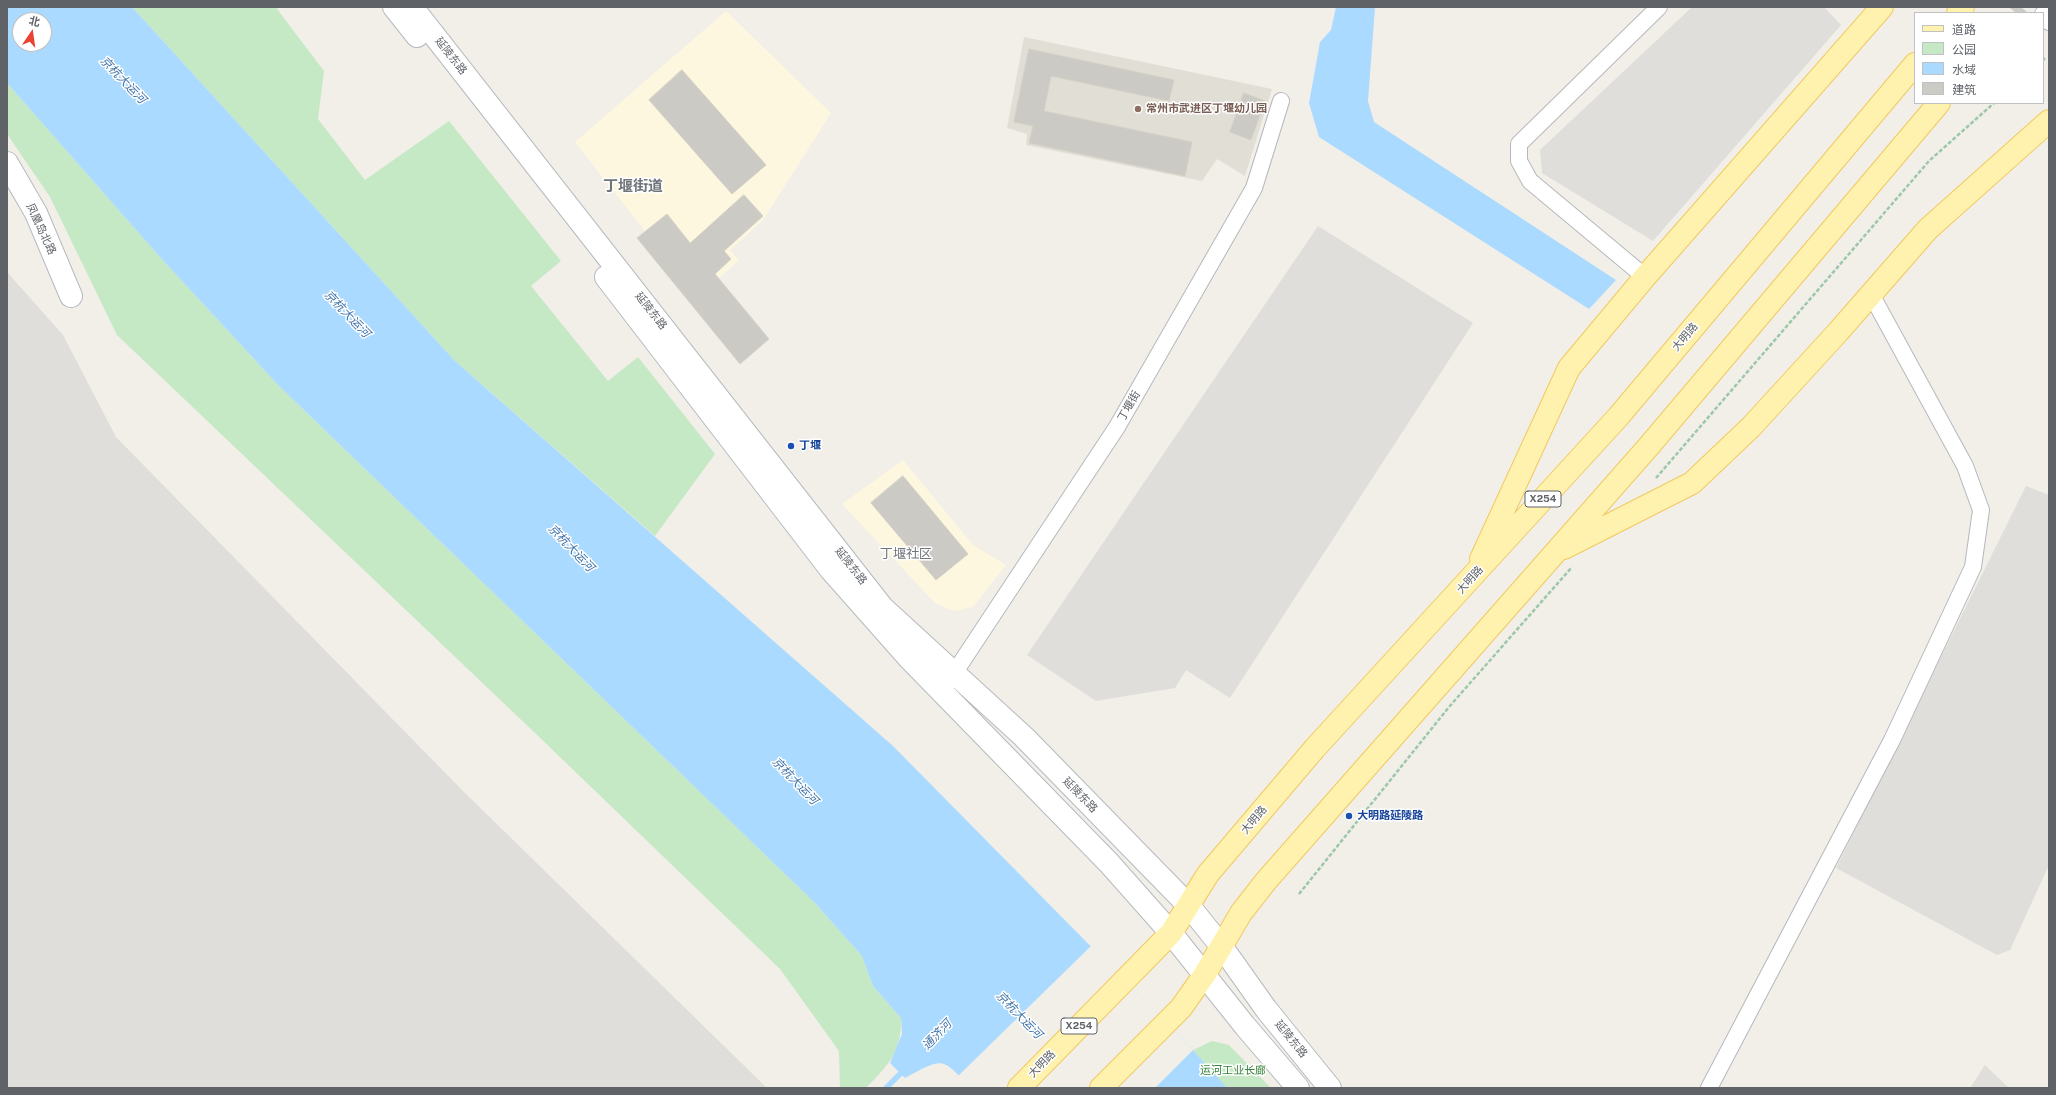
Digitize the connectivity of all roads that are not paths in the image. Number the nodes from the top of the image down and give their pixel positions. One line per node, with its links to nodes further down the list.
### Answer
1 (394, 7): 16 (main road, 延陵东路)
2 (412, 7): 15 (main road, 延陵东路)
3 (1659, 7): 10 (street)
4 (1882, 7): 10 (main road)
5 (1914, 65): 14 (main road, 大明路 / X254)
6 (1281, 101): 15 (street, 丁堰街)
7 (1938, 104): 13 (main road)
8 (2049, 121): 11 (main road)
9 (7, 163): 12 (main road, 凤凰岛北路)
10 (1645, 278): 14 (main road)
11 (1871, 294): 13 (main road); 25 (street)
12 (71, 296)
13 (1552, 554): 19 (main road)
14 (1472, 579): 17 (main road, 大明路 / X254)
15 (954, 673): 16 (street, 丁堰街); 17 (main road, 延陵东路)
16 (943, 693): 18 (main road, 延陵东路)
17 (1189, 906): 18 (main road, 大明路 / X254); 19 (main road, 延陵东路)
18 (1171, 933): 20 (main road, 延陵东路); 21 (main road, 大明路 / X254)
19 (1222, 947): 20 (main road); 24 (main road, 延陵东路)
20 (1205, 974): 22 (main road); 23 (main road, 延陵东路)
21 (1019, 1088)
22 (1101, 1088)
23 (1298, 1088)
24 (1330, 1088)
25 (1710, 1088)

